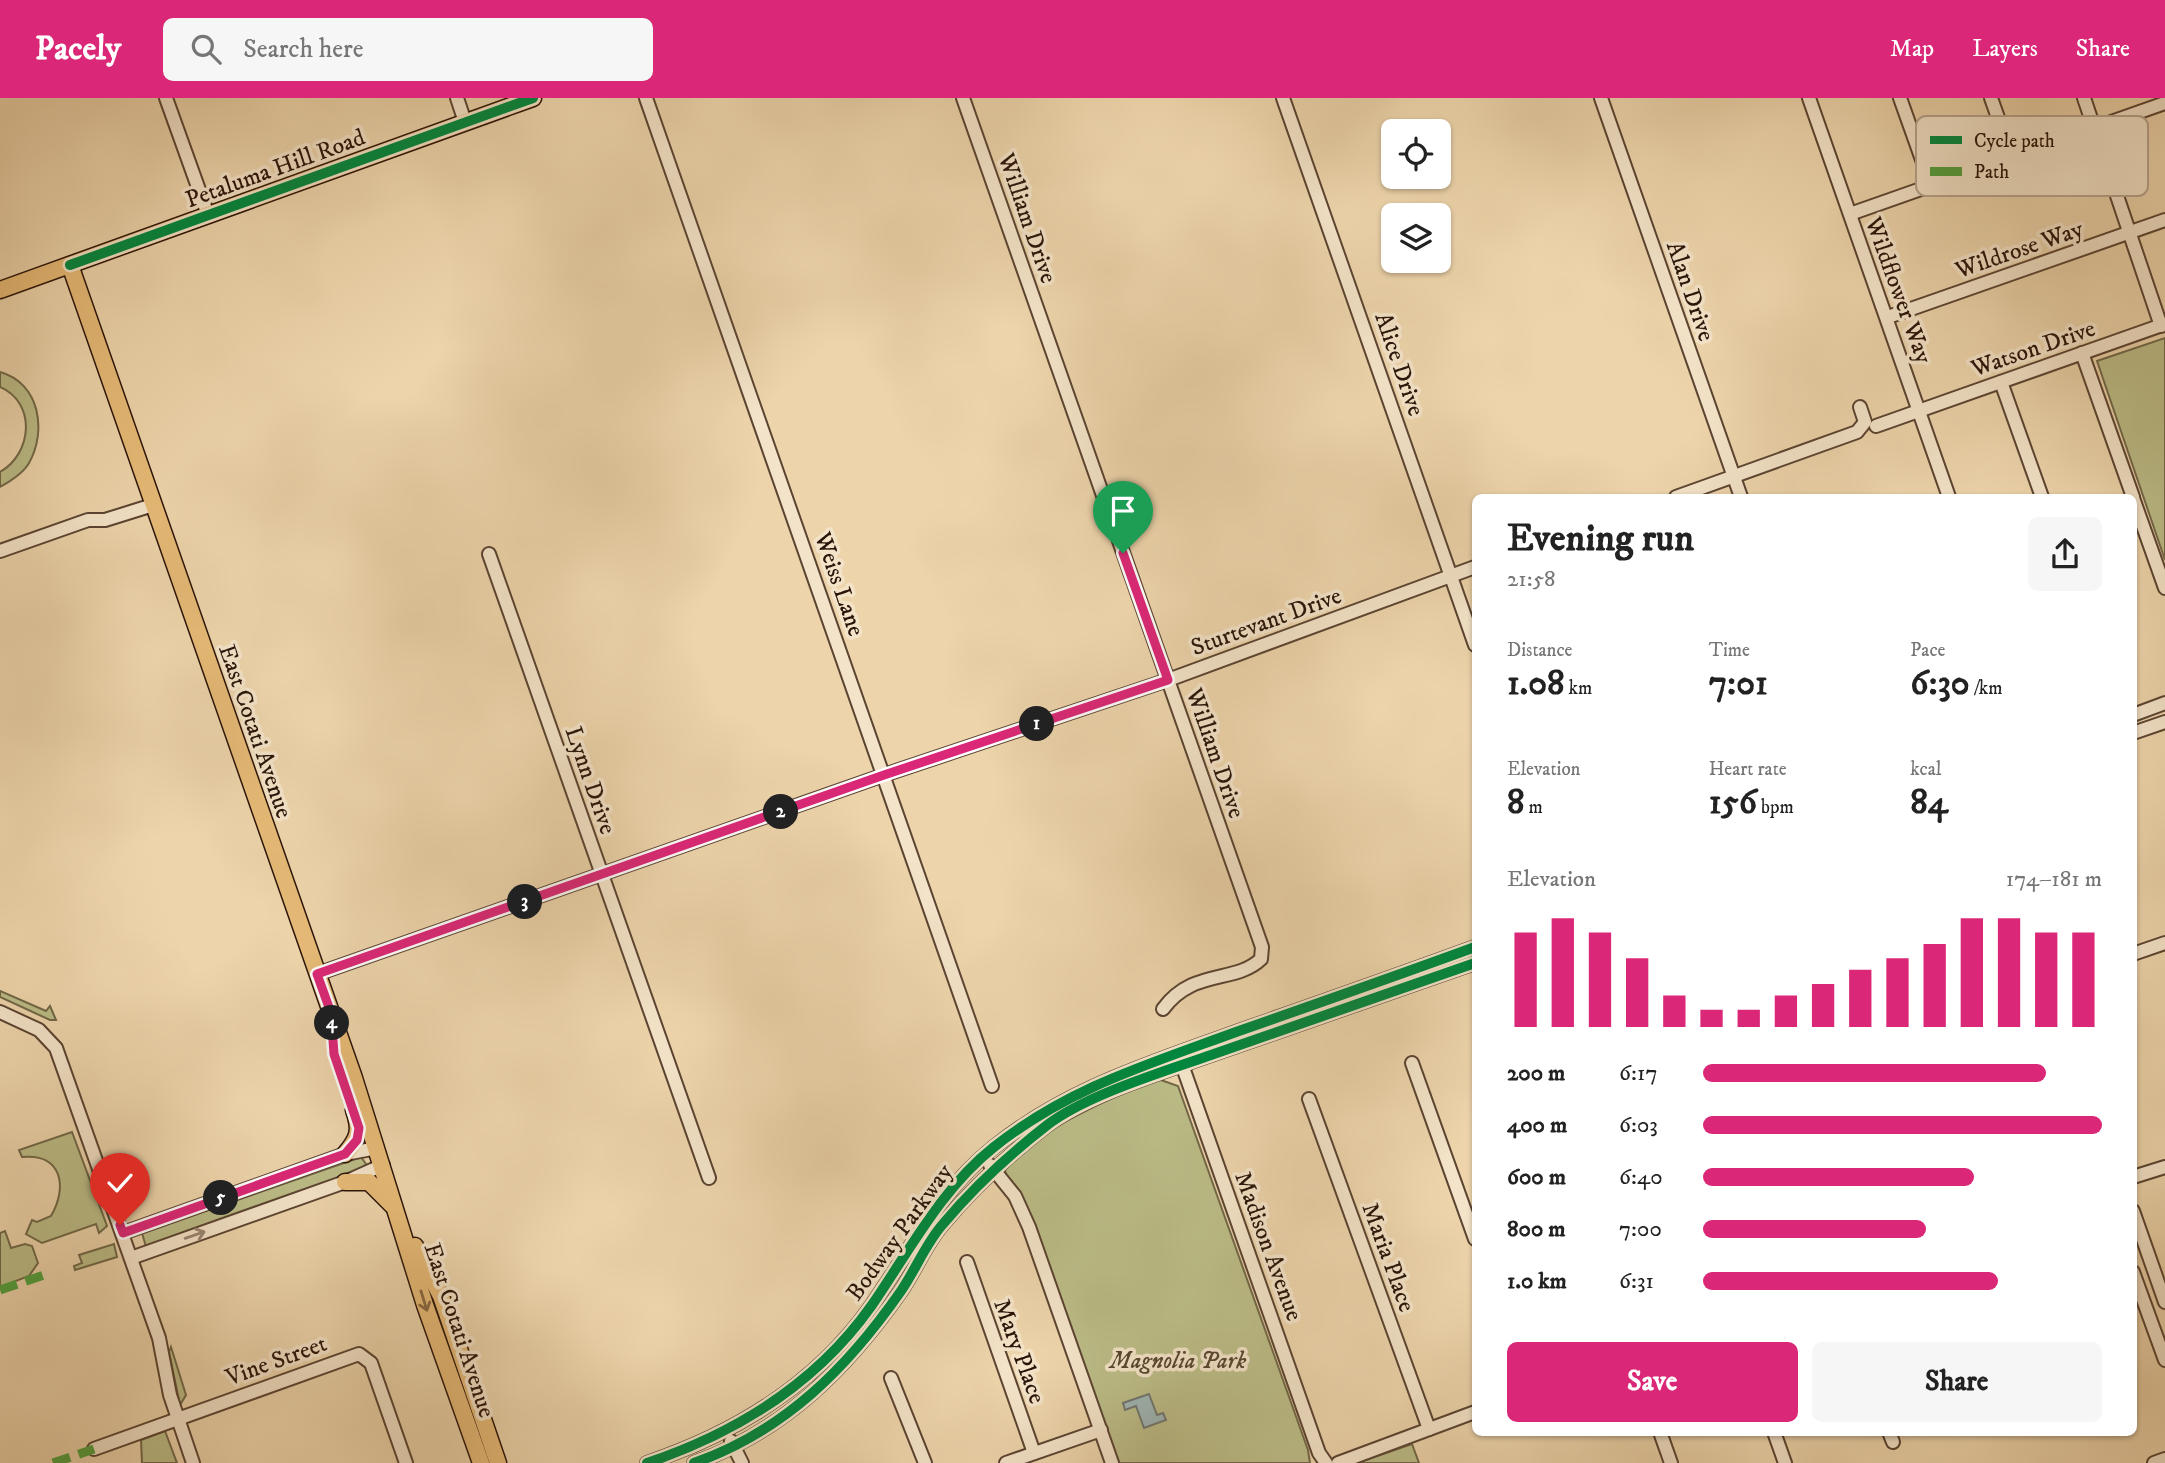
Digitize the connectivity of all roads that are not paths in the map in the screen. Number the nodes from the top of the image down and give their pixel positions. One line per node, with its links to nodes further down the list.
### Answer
1 (166, 98): 21 (street)
2 (457, 98): 16 (street)
3 (533, 98): 16 (main road, Petaluma Hill Road)
4 (646, 98): 52 (street, Weiss Lane)
5 (962, 98): 47 (street, William Drive)
6 (1283, 98): 44 (street, Alice Drive)
7 (1601, 98): 33 (street, Alan Drive)
8 (1809, 98): 20 (street, Wildflower Way)
9 (1900, 98): 17 (street)
10 (1991, 98): 13 (street)
11 (2084, 98): 14 (street)
12 (2165, 103): 15 (street)
13 (1997, 116)
14 (2090, 116)
15 (2128, 116)
16 (465, 122): 21 (main road, Petaluma Hill Road)
17 (1916, 143)
18 (1916, 190): 20 (street)
19 (2118, 196): 23 (street)
20 (1850, 214): 26 (street, Wildflower Way)
21 (208, 215): 24 (main road, Petaluma Hill Road)
22 (2165, 220): 23 (street, Wildrose Way)
23 (2130, 232): 26 (street, Wildrose Way); 27 (street)
24 (70, 265): 25 (main road, Petaluma Hill Road); 39 (main road, East Cotati Avenue)
25 (0, 290)
26 (1888, 317): 31 (street, Wildflower Way)
27 (2163, 325): 28 (street, Watson Drive)
28 (2082, 353): 29 (street, Watson Drive); 38 (street)
29 (2001, 382): 31 (street, Watson Drive); 37 (street)
30 (1860, 407): 33 (street)
31 (1919, 411): 32 (street, Watson Drive); 36 (street, Wildflower Way)
32 (1876, 426)
33 (1734, 477): 34 (street); 35 (street, Alan Drive)
34 (1685, 494)
35 (1740, 494)
36 (1948, 494)
37 (2041, 494)
38 (2132, 494)
39 (153, 505): 41 (street); 58 (main road, East Cotati Avenue)
40 (2139, 530): 45 (street)
41 (0, 551)
42 (489, 554): 53 (street, Lynn Drive)
43 (1472, 568): 44 (street, Sturtevant Drive)
44 (1452, 575): 46 (street, Alice Drive); 47 (street, Sturtevant Drive)
45 (2165, 588)
46 (1472, 636)
47 (1168, 680): 52 (street, Sturtevant Drive); 59 (street, William Drive)
48 (2165, 704): 49 (street)
49 (2137, 714)
50 (2165, 722): 51 (street)
51 (2137, 732)
52 (884, 775): 53 (street, Sturtevant Drive); 64 (street, Weiss Lane)
53 (602, 875): 58 (street, Sturtevant Drive); 73 (street, Lynn Drive)
54 (2165, 944): 56 (street)
55 (1472, 948): 62 (street, Bodway Parkway)
56 (2137, 953)
57 (1472, 964): 62 (street, Bodway Parkway)
58 (317, 974): 61 (main road, East Cotati Avenue)
59 (1163, 1009)
60 (0, 1012): 78 (street)
61 (331, 1013): 66 (main road, East Cotati Avenue); 67 (main road)
62 (1180, 1059): 68 (street, Bodway Parkway); 71 (street, Bodway Parkway); 95 (street, Madison Avenue)
63 (1412, 1063): 77 (street)
64 (992, 1086)
65 (1309, 1099): 87 (street, Maria Place)
66 (377, 1149): 67 (street); 69 (main road, East Cotati Avenue)
67 (345, 1154): 78 (street)
68 (982, 1157): 71 (street); 89 (street, Bodway Parkway)
69 (383, 1165): 74 (street); 75 (main road, East Cotati Avenue)
70 (2165, 1167): 72 (street)
71 (995, 1170): 88 (street); 92 (street, Bodway Parkway)
72 (2137, 1176)
73 (709, 1178)
74 (345, 1182): 75 (main road); 79 (street, one-way to 74)
75 (398, 1212): 99 (main road, East Cotati Avenue, one-way to 99); 100 (main road, East Cotati Avenue)
76 (2137, 1222): 82 (street)
77 (1472, 1231)
78 (123, 1233): 79 (street)
79 (131, 1258): 86 (street)
80 (967, 1262): 94 (street, Mary Place)
81 (2137, 1283): 83 (street)
82 (2165, 1302)
83 (2165, 1360)
84 (891, 1378): 104 (street)
85 (1472, 1413): 87 (street)
86 (177, 1417): 93 (street, Vine Street); 97 (street); 98 (street, Vine Street)
87 (1429, 1429): 107 (street)
88 (1101, 1430): 94 (street); 106 (street)
89 (725, 1432): 92 (street); 101 (street, Bodway Parkway)
90 (1661, 1436): 108 (street)
91 (1775, 1436): 109 (street)
92 (734, 1446): 102 (street, Bodway Parkway); 103 (street)
93 (94, 1449)
94 (1034, 1453): 105 (street)
95 (1323, 1458)
96 (2165, 1459): 110 (street)
97 (193, 1463)
98 (406, 1463)
99 (481, 1463)
100 (498, 1463)
101 (647, 1463)
102 (694, 1463)
103 (742, 1463)
104 (925, 1463)
105 (1006, 1463)
106 (1112, 1463)
107 (1338, 1463)
108 (1671, 1463)
109 (1785, 1463)
110 (2154, 1463)

